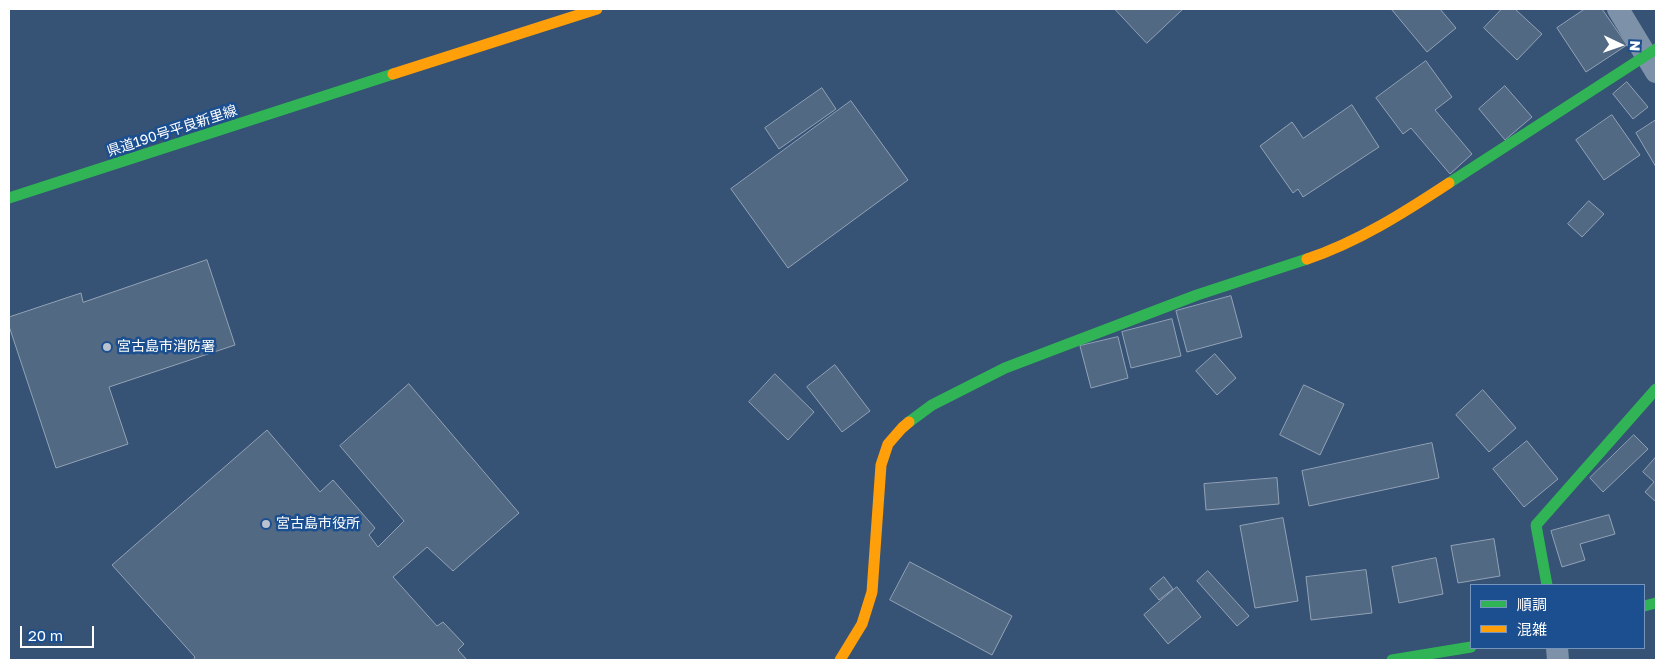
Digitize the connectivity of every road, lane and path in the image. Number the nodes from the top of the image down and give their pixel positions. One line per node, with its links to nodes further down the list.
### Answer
1 (597, 9): 4 (street, 県道190号平良新里線)
2 (1618, 9): 3 (street)
3 (1653, 59): 8 (street)
4 (9, 198)
5 (1656, 388): 6 (street)
6 (1547, 584)
7 (1470, 647): 9 (street)
8 (840, 660)
9 (1392, 660)

